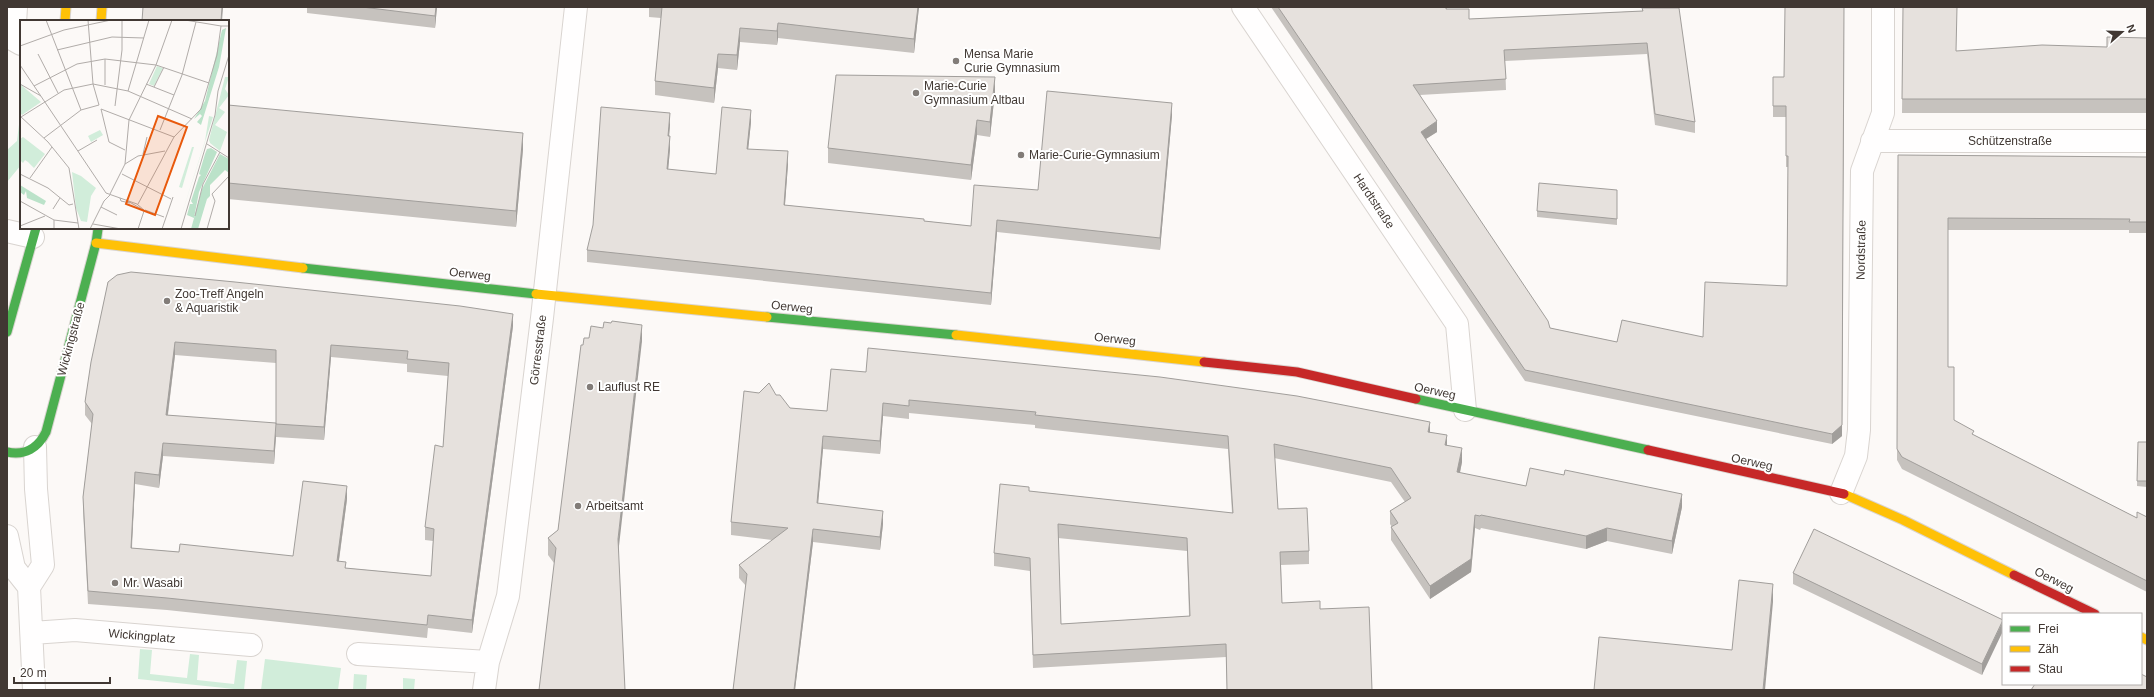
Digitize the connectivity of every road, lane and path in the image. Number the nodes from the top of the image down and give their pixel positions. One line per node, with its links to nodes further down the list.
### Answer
1 (16, 7): 9 (street)
2 (66, 7): 7 (main road)
3 (102, 7): 8 (main road)
4 (576, 7): 16 (street, Görresstraße)
5 (1243, 7): 18 (street, Hardtstraße)
6 (1883, 7): 10 (street, Nordstraße)
7 (65, 20)
8 (100, 20)
9 (20, 43)
10 (1872, 141): 11 (street, Schützenstraße); 21 (street, Nordstraße)
11 (2147, 141)
12 (98, 229): 15 (main road, Wickingstraße)
13 (7, 231): 14 (street)
14 (34, 232): 17 (main road)
15 (96, 243): 16 (main road, Oerweg); 19 (main road, Wickingstraße)
16 (545, 295): 18 (main road, Oerweg); 28 (street, Görresstraße)
17 (7, 332)
18 (1465, 410): 21 (main road, Oerweg)
19 (35, 446): 20 (main road); 23 (street)
20 (7, 452)
21 (1841, 493): 24 (main road, Oerweg)
22 (7, 536): 23 (street)
23 (29, 586): 25 (street)
24 (2093, 613)
25 (32, 633): 26 (street, Wickingplatz); 29 (street)
26 (250, 645)
27 (358, 654): 28 (street)
28 (488, 662): 30 (street, Görresstraße)
29 (34, 690)
30 (484, 690)

